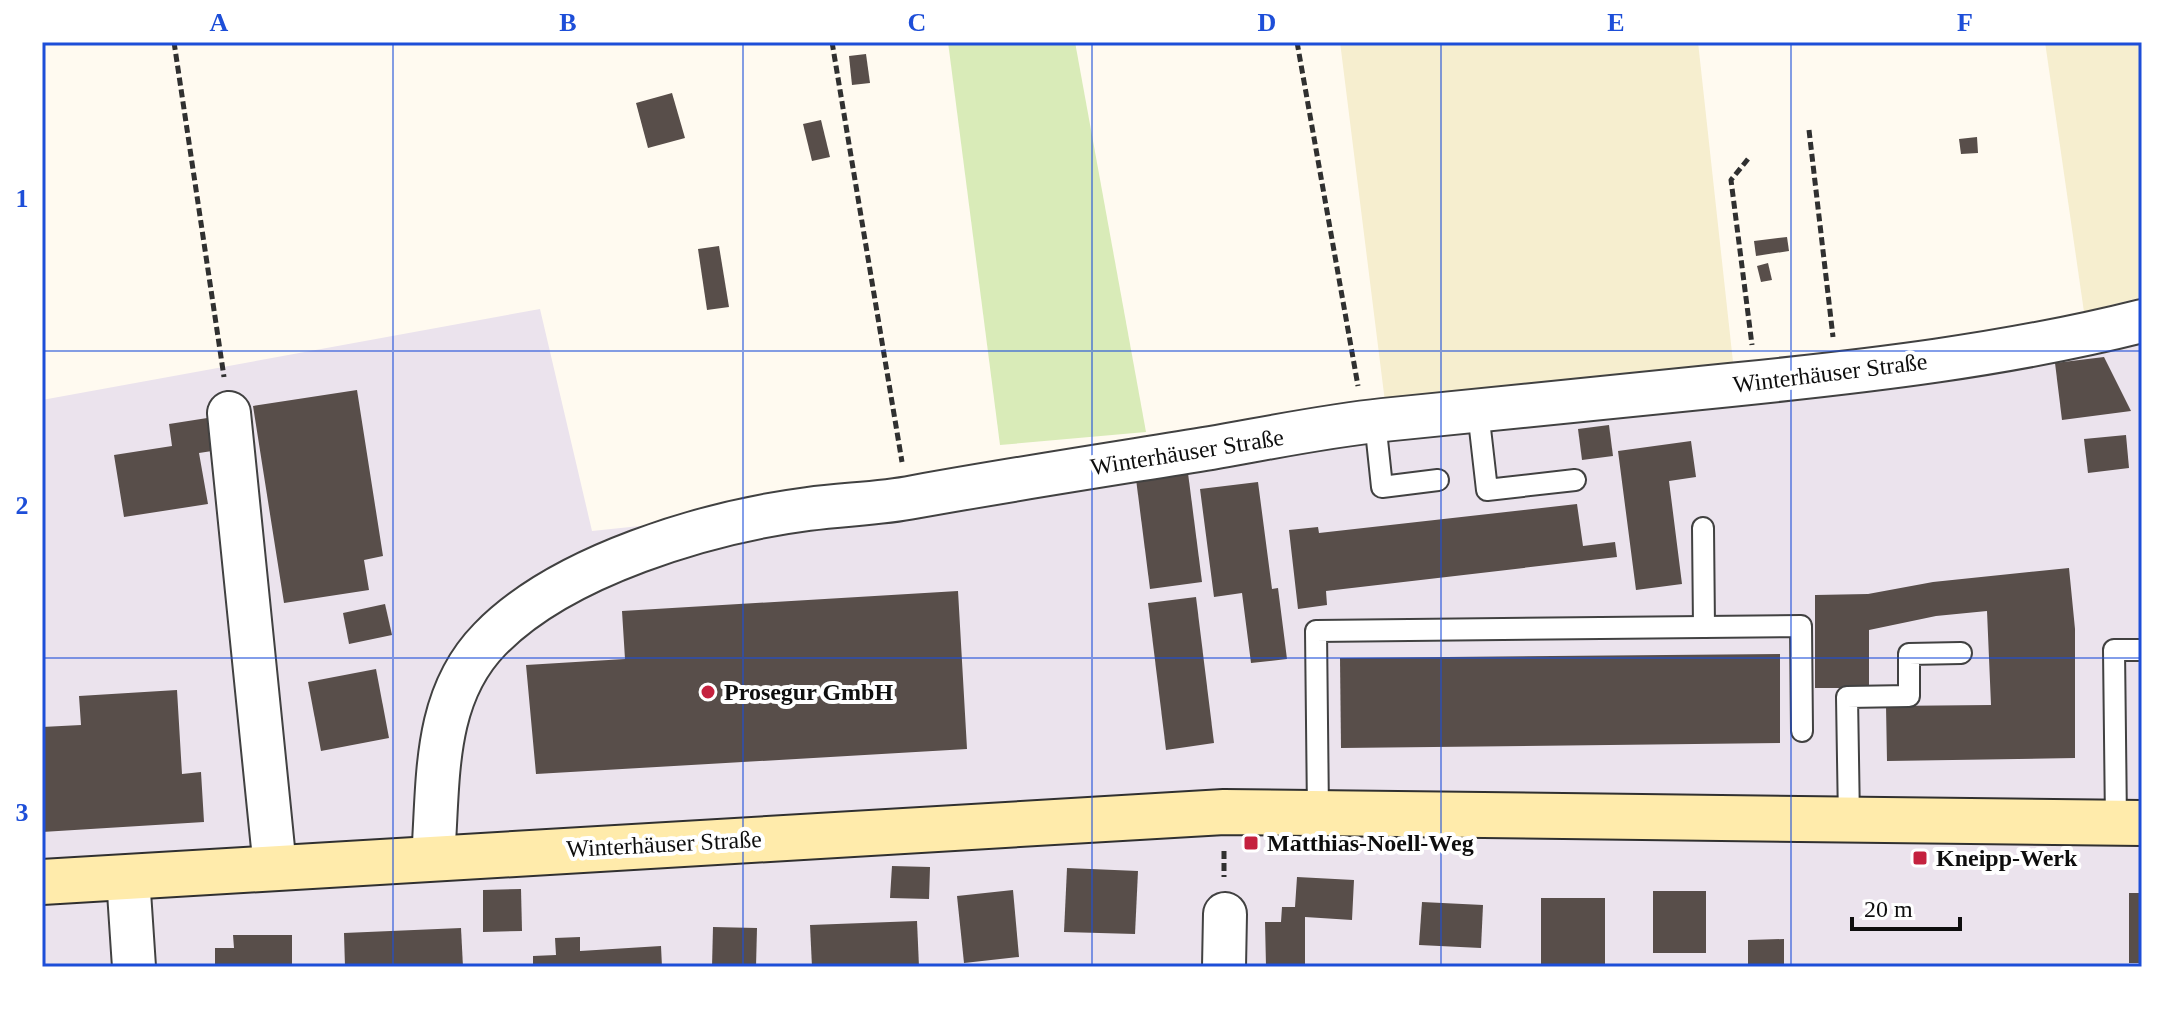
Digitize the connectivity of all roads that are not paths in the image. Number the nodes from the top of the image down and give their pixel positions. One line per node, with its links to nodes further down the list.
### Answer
1 (2142, 321): 2 (street, Winterhäuser Straße)
2 (1478, 411): 4 (street, Winterhäuser Straße); 6 (lane)
3 (229, 413): 16 (street)
4 (1370, 422): 5 (lane); 15 (street, Winterhäuser Straße)
5 (1438, 480)
6 (1575, 480)
7 (1703, 528): 8 (lane)
8 (1704, 627): 11 (lane); 12 (lane)
9 (2142, 650): 14 (lane)
10 (1961, 653): 13 (lane)
11 (1802, 731)
12 (1318, 813): 13 (main road, Winterhäuser Straße); 15 (main road, Winterhäuser Straße)
13 (1849, 820): 14 (main road, Winterhäuser Straße)
14 (2129, 823)
15 (433, 858): 16 (main road, Winterhäuser Straße)
16 (275, 868): 17 (main road, Winterhäuser Straße)
17 (128, 877): 18 (main road, Winterhäuser Straße); 20 (street)
18 (42, 882)
19 (1225, 914): 21 (street)
20 (134, 967)
21 (1224, 967)

